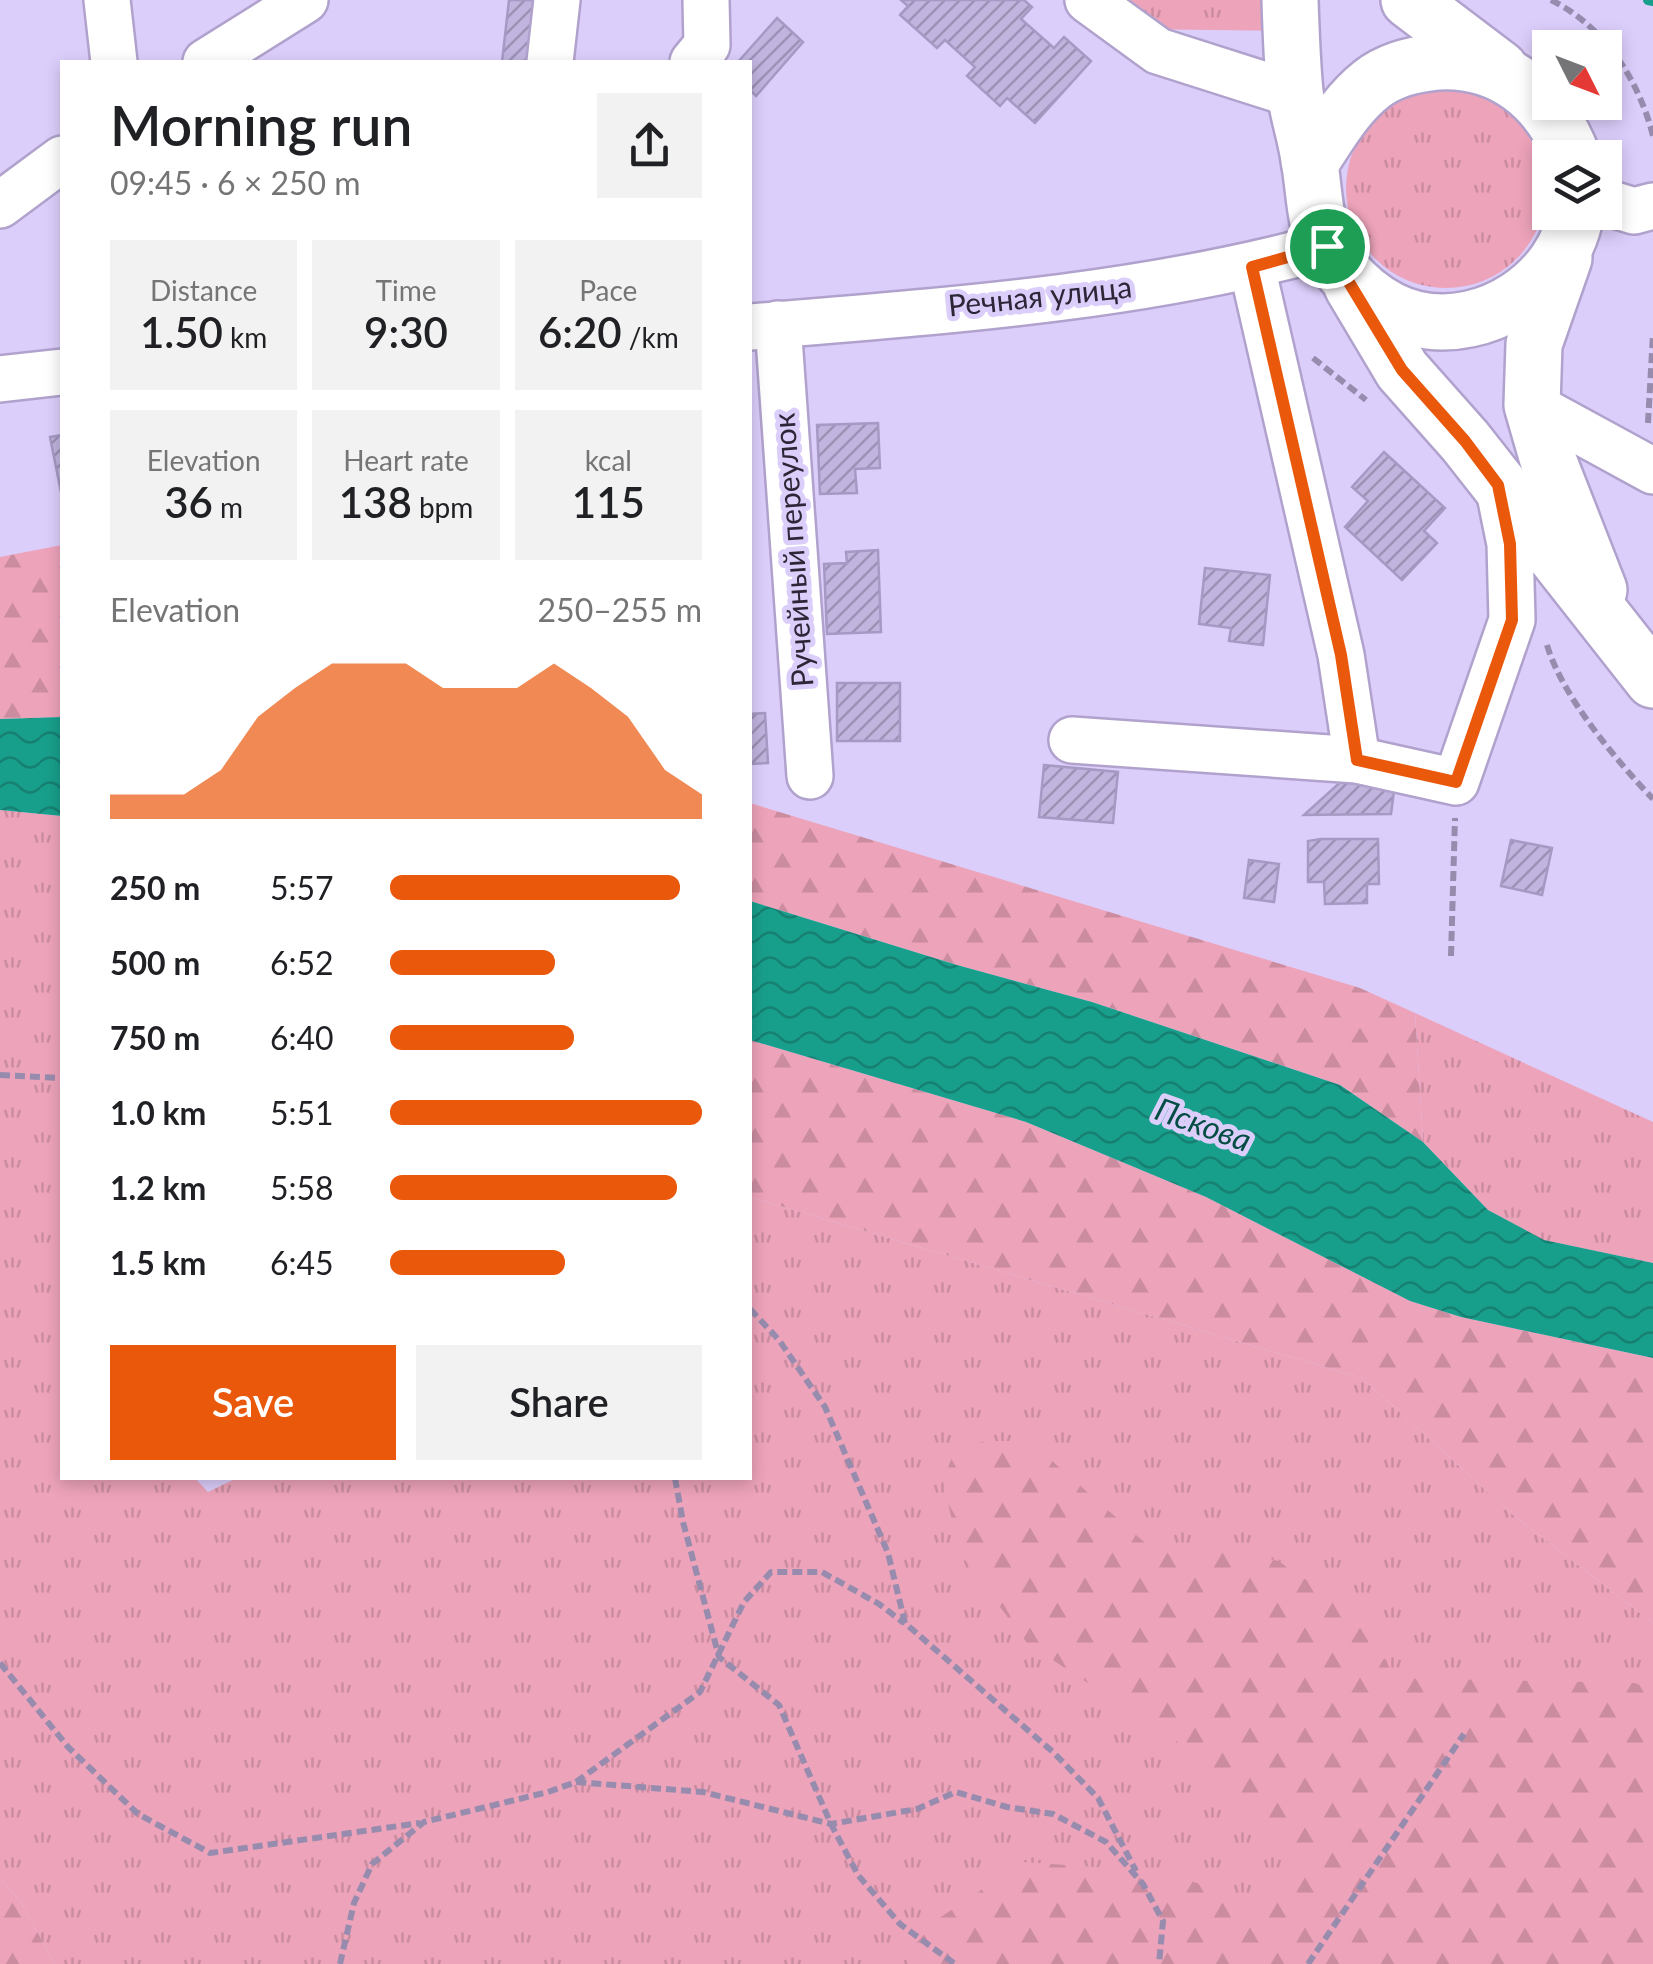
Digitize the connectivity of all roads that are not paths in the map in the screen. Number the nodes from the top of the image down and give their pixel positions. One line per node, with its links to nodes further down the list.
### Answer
1 (107, 0): 8 (street)
2 (306, 0): 9 (street)
3 (557, 0): 10 (street)
4 (706, 0): 11 (street)
5 (1088, 0): 13 (street)
6 (1290, 0): 13 (main road)
7 (1409, 0): 12 (main road)
8 (114, 60)
9 (209, 60)
10 (550, 60)
11 (695, 60)
12 (1518, 83): 14 (main road); 16 (main road)
13 (1296, 95): 16 (main road)
14 (1563, 140)
15 (60, 159): 17 (street)
16 (1310, 164): 21 (main road)
17 (0, 204)
18 (1653, 206): 19 (street)
19 (1622, 207)
20 (1572, 230): 21 (main road); 26 (main road)
21 (1337, 262): 22 (street, Речная улица); 28 (main road)
22 (1252, 267): 23 (street, Речная улица); 32 (street)
23 (764, 326): 33 (street, Ручейный переулок)
24 (60, 372): 25 (street)
25 (0, 378)
26 (1532, 405): 27 (street); 29 (main road)
27 (1649, 469)
28 (1498, 485): 29 (main road); 32 (street)
29 (1616, 635): 30 (main road)
30 (1653, 680)
31 (1072, 740): 32 (street)
32 (1357, 760)
33 (810, 776)

